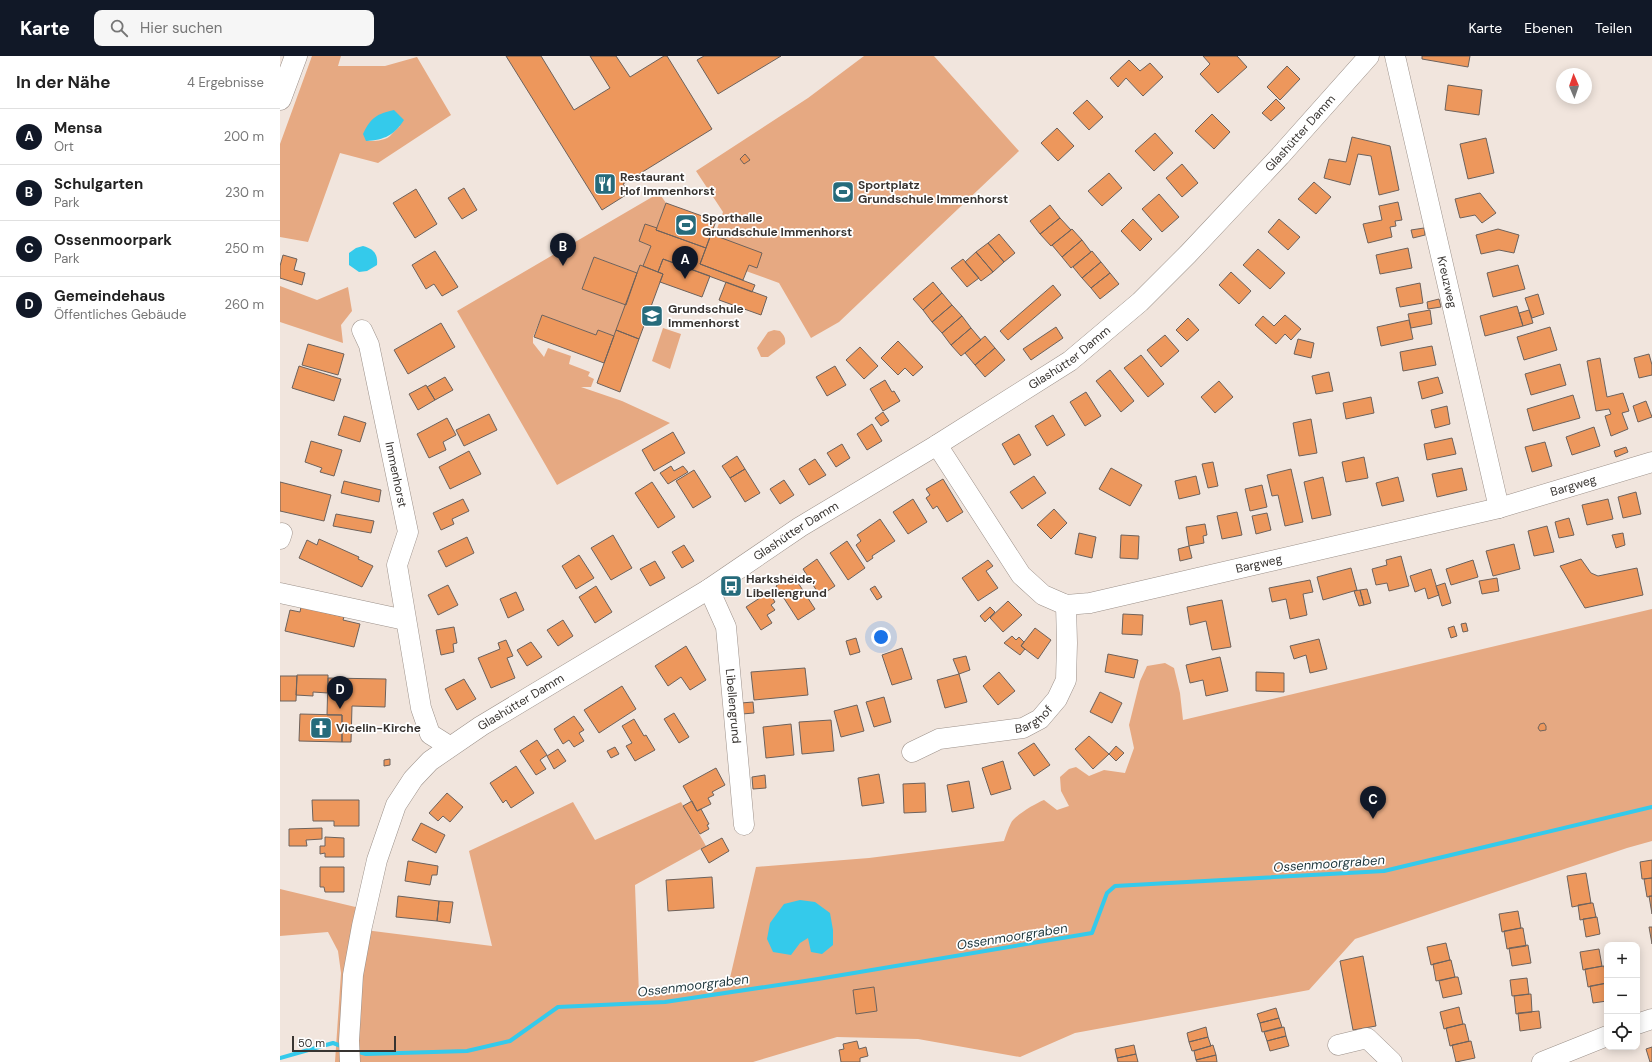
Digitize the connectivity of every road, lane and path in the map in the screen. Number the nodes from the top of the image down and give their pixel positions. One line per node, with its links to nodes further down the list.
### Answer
1 (296, 56): 4 (main road)
2 (1369, 56): 6 (street, Glashütter Damm)
3 (1395, 56): 8 (street, Kreuzweg)
4 (280, 99)
5 (362, 330): 12 (street, Immenhorst)
6 (937, 445): 9 (street, Glashütter Damm); 11 (street, Bargweg)
7 (1652, 462): 8 (street, Bargweg)
8 (1499, 508): 11 (street, Bargweg)
9 (709, 589): 13 (street, Glashütter Damm); 15 (street, Libellengrund)
10 (280, 593): 12 (street)
11 (1066, 605): 14 (street, Barghof)
12 (405, 620): 13 (street, Immenhorst)
13 (449, 746): 20 (street, Glashütter Damm)
14 (912, 752)
15 (744, 825)
16 (1652, 1019): 17 (street)
17 (1640, 1023)
18 (1604, 1037): 22 (street)
19 (1338, 1045): 21 (street)
20 (350, 1062)
21 (1392, 1062)
22 (1542, 1062)

